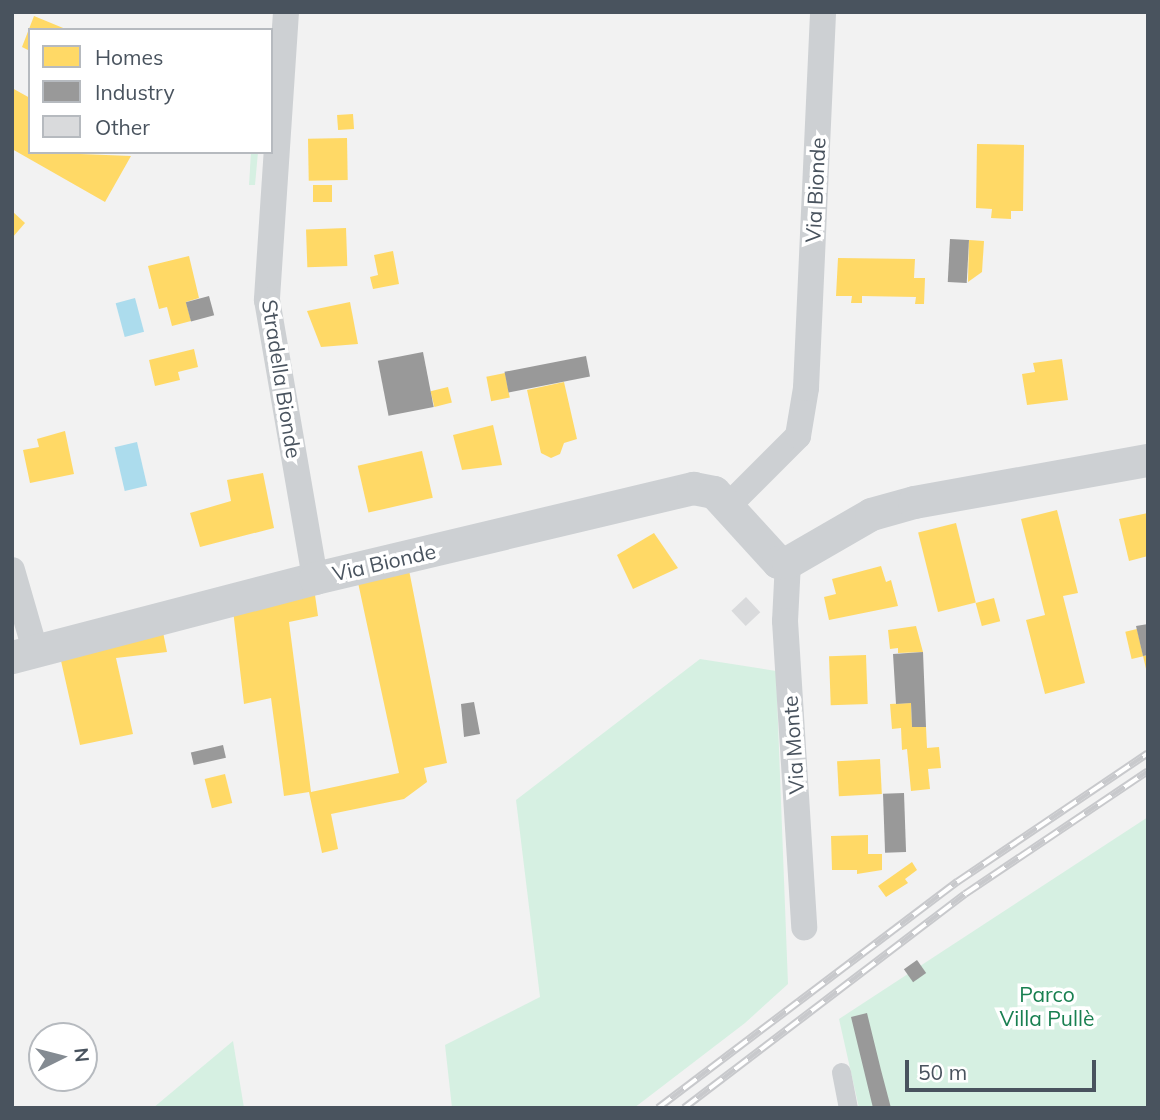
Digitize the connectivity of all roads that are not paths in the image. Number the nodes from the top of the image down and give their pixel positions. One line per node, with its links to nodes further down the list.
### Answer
1 (286, 12): 7 (street, Stradella Bionde)
2 (823, 12): 4 (street, Via Bionde)
3 (1148, 460): 5 (street)
4 (728, 506): 5 (street, Via Bionde); 7 (street, Via Bionde)
5 (783, 562): 9 (street, Via Monte)
6 (12, 570): 8 (street, Via Bionde)
7 (315, 578): 8 (street, Via Bionde)
8 (24, 655)
9 (804, 927)
10 (841, 1072): 11 (street)
11 (848, 1108)

